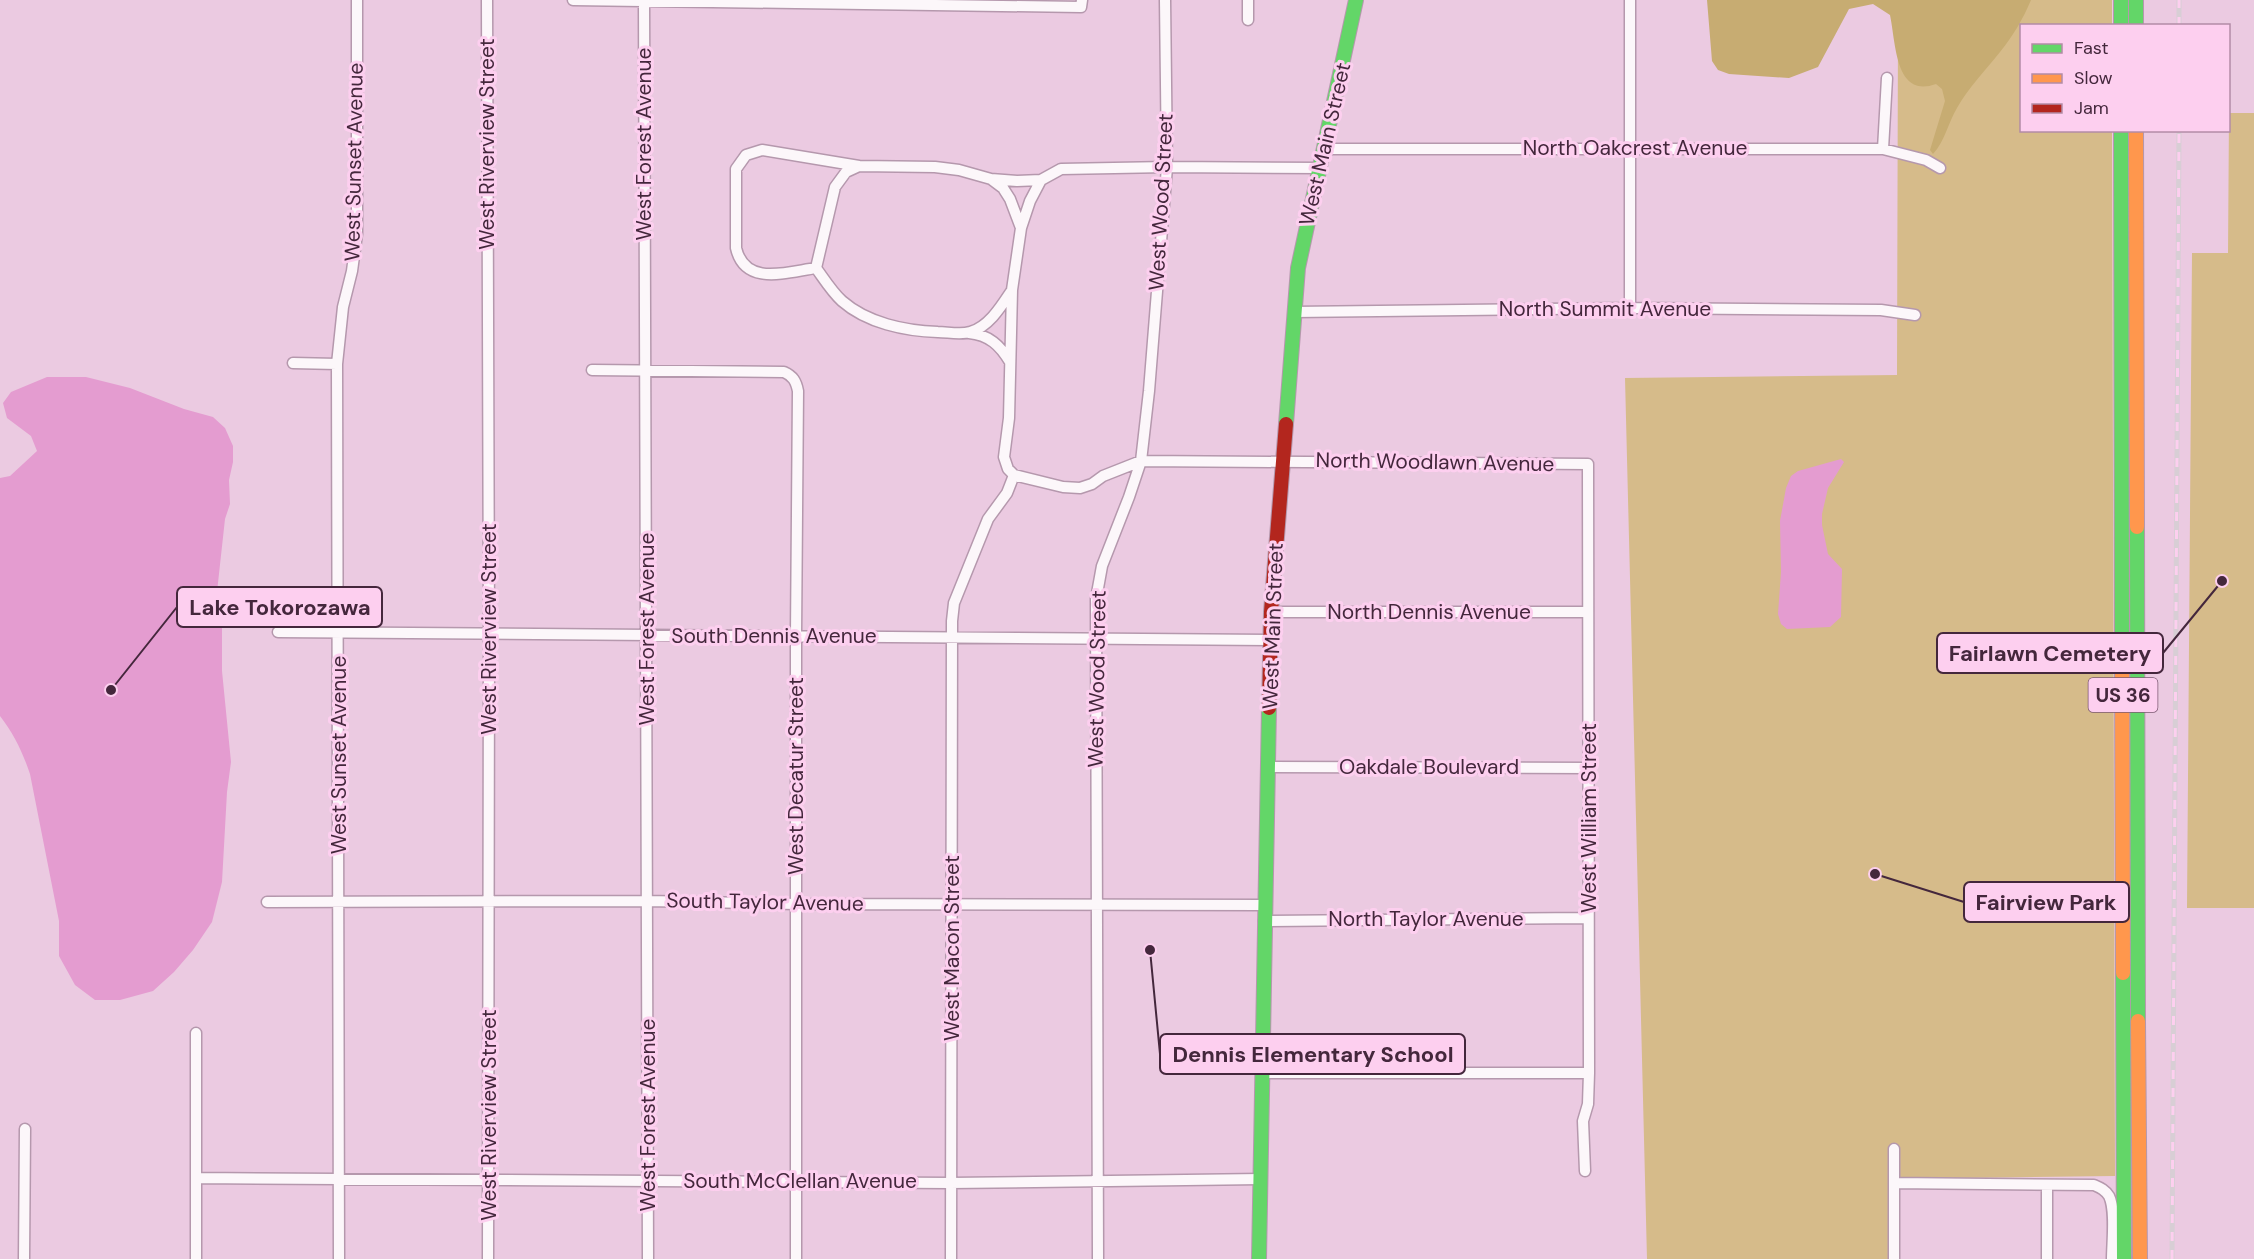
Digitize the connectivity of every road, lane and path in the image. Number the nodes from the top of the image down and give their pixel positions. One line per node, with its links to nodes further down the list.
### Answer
1 (357, 0): 36 (street, West Sunset Avenue)
2 (487, 0): 47 (street, West Riverview Street)
3 (573, 0): 10 (street)
4 (1165, 0): 22 (street, West Wood Street)
5 (1248, 0): 12 (street)
6 (1356, 0): 20 (main road, West Main Street)
7 (1630, 0): 18 (street)
8 (2121, 0): 13 (main road)
9 (2136, 0): 14 (main road)
10 (644, 1): 11 (street); 38 (street, West Forest Avenue)
11 (1082, 4)
12 (1248, 20)
13 (2121, 24)
14 (2136, 24)
15 (1887, 78): 19 (street)
16 (2121, 132): 93 (main road, US 36)
17 (2136, 132): 94 (main road, US 36)
18 (1631, 148): 19 (street, North Oakcrest Avenue); 20 (street, North Oakcrest Avenue); 30 (street)
19 (1883, 148): 24 (street, North Oakcrest Avenue)
20 (1325, 149): 23 (main road, West Main Street)
21 (859, 166): 25 (street); 28 (street); 28 (street)
22 (1167, 167): 23 (street); 26 (street); 39 (street, West Wood Street)
23 (1321, 168): 31 (main road, West Main Street)
24 (1940, 168)
25 (991, 179): 26 (street); 27 (street)
26 (1041, 180): 27 (street)
27 (1021, 228): 29 (street)
28 (816, 268): 33 (street)
29 (1012, 290): 33 (street); 34 (street)
30 (1630, 308): 31 (street, North Summit Avenue); 32 (street, North Summit Avenue)
31 (1294, 312): 40 (main road, West Main Street)
32 (1915, 315)
33 (969, 333): 34 (street)
34 (1010, 362): 42 (street)
35 (293, 363): 36 (street)
36 (337, 364): 46 (street, West Sunset Avenue)
37 (592, 370): 38 (street)
38 (644, 371): 48 (street, West Forest Avenue); 49 (street, West Decatur Street)
39 (1141, 460): 40 (street, North Woodlawn Avenue); 42 (street); 51 (street, West Wood Street)
40 (1283, 461): 41 (street, North Woodlawn Avenue); 43 (main road, West Main Street)
41 (1588, 464): 44 (street, West William Street)
42 (1014, 475): 50 (street, West Macon Street)
43 (1271, 612): 44 (street, North Dennis Avenue); 52 (main road, West Main Street)
44 (1587, 612): 54 (street, West William Street)
45 (278, 632): 46 (street, South Dennis Avenue)
46 (338, 633): 47 (street, South Dennis Avenue); 55 (street, West Sunset Avenue)
47 (489, 635): 48 (street, South Dennis Avenue); 56 (street, West Riverview Street)
48 (647, 635): 49 (street, South Dennis Avenue); 57 (street, West Forest Avenue)
49 (796, 635): 50 (street, South Dennis Avenue); 60 (street, West Decatur Street)
50 (952, 637): 51 (street, South Dennis Avenue); 61 (street, West Macon Street)
51 (1096, 638): 52 (street, South Dennis Avenue); 59 (street, West Wood Street)
52 (1270, 640): 53 (main road, West Main Street)
53 (1268, 767): 54 (street, Oakdale Boulevard); 62 (main road, West Main Street)
54 (1589, 768): 63 (street, West William Street)
55 (339, 901): 56 (street, South Taylor Avenue); 58 (street, South Taylor Avenue); 72 (street, West Sunset Avenue)
56 (490, 901): 57 (street, South Taylor Avenue); 74 (street, West Riverview Street)
57 (648, 901): 60 (street, South Taylor Avenue); 75 (street, West Forest Avenue)
58 (267, 902)
59 (1096, 903): 61 (street, South Taylor Avenue); 62 (street, South Taylor Avenue); 77 (street, West Wood Street)
60 (796, 904): 61 (street, South Taylor Avenue); 76 (street, West Decatur Street)
61 (952, 904): 78 (street, West Macon Street)
62 (1264, 905): 64 (main road, West Main Street)
63 (1588, 918): 64 (street, North Taylor Avenue); 67 (street, West William Street)
64 (1264, 921): 66 (main road, West Main Street)
65 (196, 1032): 71 (street)
66 (1261, 1073): 67 (street); 73 (main road, West Main Street)
67 (1589, 1073): 70 (street, West William Street)
68 (25, 1129): 81 (street)
69 (1894, 1149): 79 (street)
70 (1585, 1171)
71 (196, 1178): 72 (street, South McClellan Avenue); 82 (street)
72 (339, 1179): 74 (street, South McClellan Avenue); 83 (street, West Sunset Avenue)
73 (1261, 1179): 77 (street, South McClellan Avenue); 89 (main road, West Main Street)
74 (488, 1180): 75 (street, South McClellan Avenue); 84 (street, West Riverview Street)
75 (648, 1180): 76 (street, South McClellan Avenue); 85 (street, West Forest Avenue)
76 (796, 1180): 78 (street, South McClellan Avenue); 86 (street, West Decatur Street)
77 (1098, 1181): 78 (street, South McClellan Avenue); 88 (street, West Wood Street)
78 (950, 1183): 87 (street, West Macon Street)
79 (1894, 1183): 80 (street); 90 (street)
80 (2047, 1185): 91 (street); 92 (street)
81 (24, 1259)
82 (196, 1259)
83 (339, 1259)
84 (488, 1259)
85 (648, 1259)
86 (796, 1259)
87 (951, 1259)
88 (1098, 1259)
89 (1259, 1259)
90 (1894, 1259)
91 (2047, 1259)
92 (2112, 1259)
93 (2124, 1259)
94 (2140, 1259)

